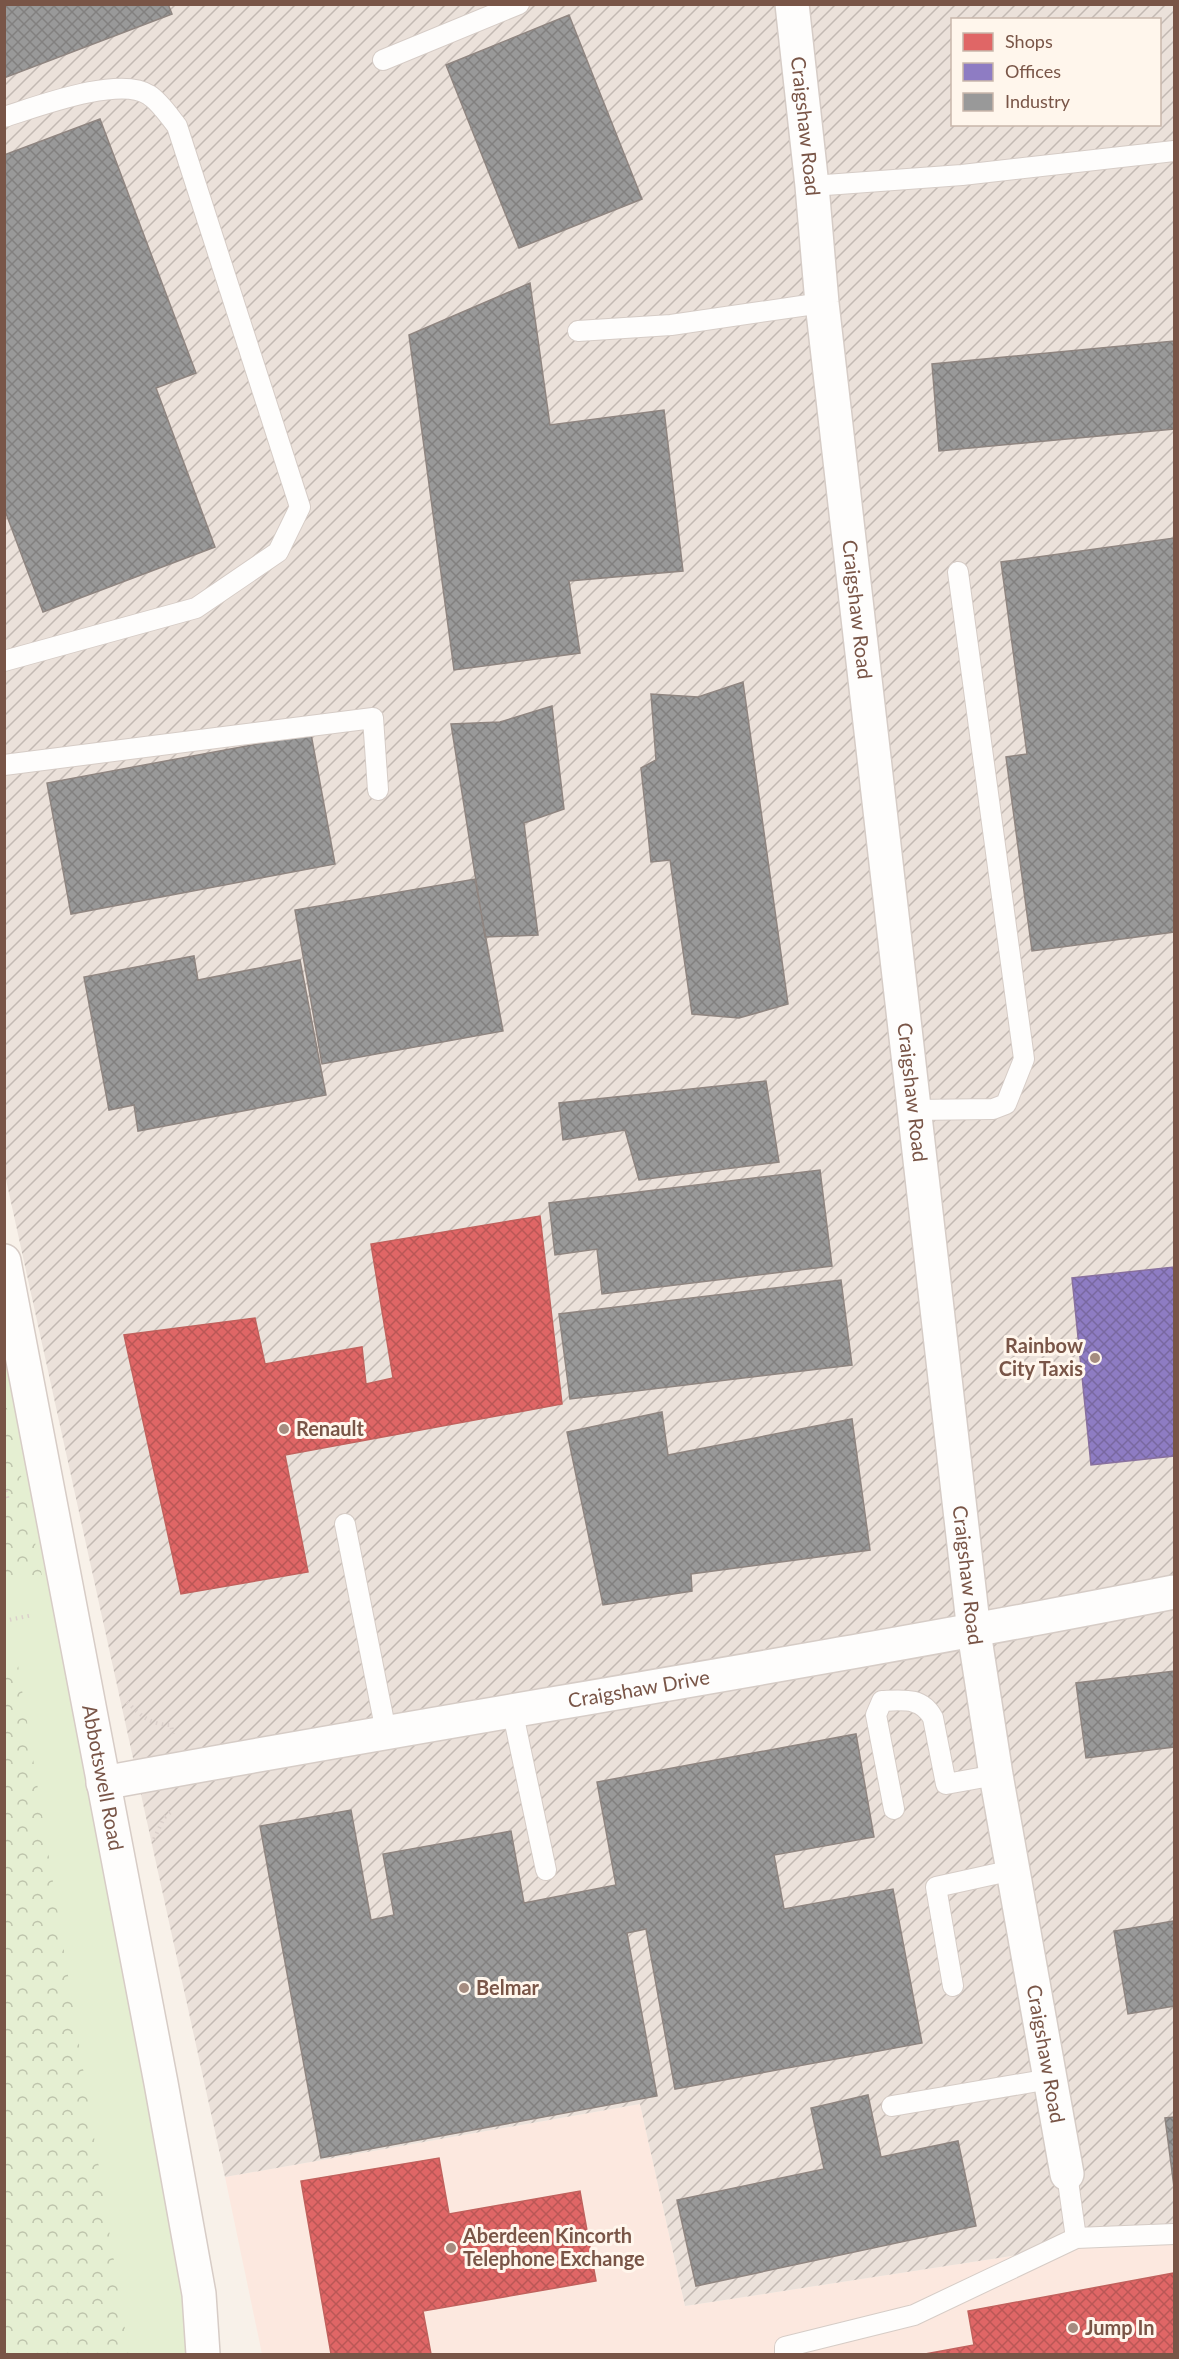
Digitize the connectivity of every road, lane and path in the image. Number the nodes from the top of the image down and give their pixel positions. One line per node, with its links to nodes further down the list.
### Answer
1 (519, 4): 3 (lane)
2 (792, 4): 6 (street, Craigshaw Road)
3 (383, 60)
4 (4, 117): 10 (lane)
5 (1174, 151): 6 (lane)
6 (812, 186): 7 (street, Craigshaw Road)
7 (822, 303): 8 (lane); 13 (street, Craigshaw Road)
8 (578, 331)
9 (958, 572): 13 (lane)
10 (4, 661)
11 (4, 765): 12 (lane)
12 (378, 790)
13 (914, 1110): 19 (street, Craigshaw Road)
14 (4, 1261): 25 (street, Abbotswell Road)
15 (345, 1524): 23 (lane)
16 (1174, 1592): 19 (street, Craigshaw Drive)
17 (36, 1615): 18 (path)
18 (4, 1621)
19 (974, 1632): 21 (street, Craigshaw Drive); 24 (street, Craigshaw Road)
20 (126, 1700): 22 (path)
21 (512, 1709): 23 (street, Craigshaw Drive); 27 (lane)
22 (171, 1725)
23 (386, 1732): 25 (street, Craigshaw Drive)
24 (996, 1775): 26 (lane); 28 (street, Craigshaw Road)
25 (103, 1783): 35 (street, Abbotswell Road)
26 (894, 1809)
27 (546, 1870)
28 (1013, 1870): 29 (lane); 30 (street, Craigshaw Road)
29 (953, 1986)
30 (1050, 2079): 31 (lane); 32 (street, Craigshaw Road)
31 (892, 2106)
32 (1067, 2174): 34 (lane)
33 (1174, 2234): 34 (lane)
34 (1076, 2238): 38 (lane)
35 (199, 2294): 36 (street); 37 (street)
36 (203, 2355)
37 (221, 2355)
38 (785, 2355)

